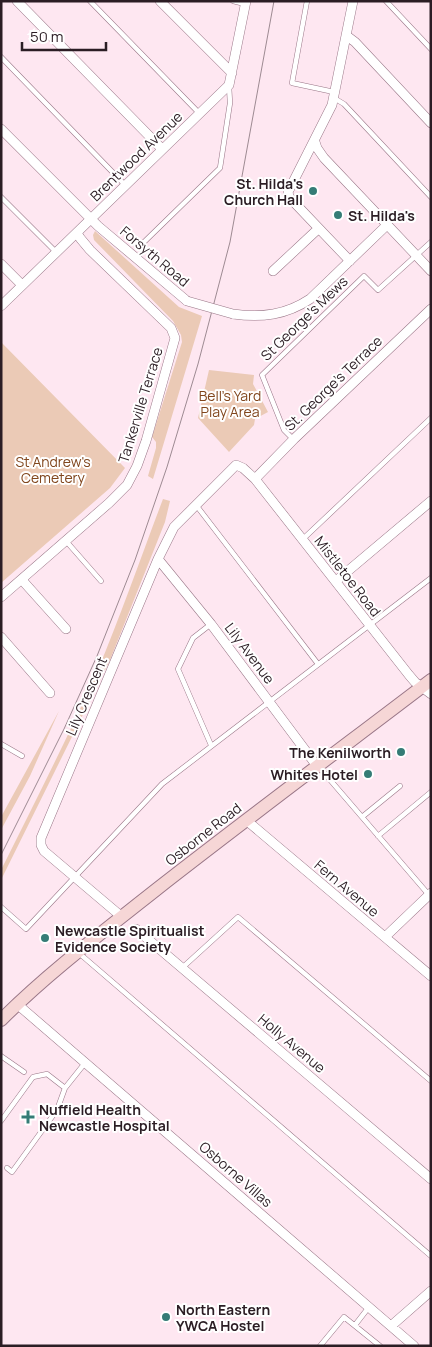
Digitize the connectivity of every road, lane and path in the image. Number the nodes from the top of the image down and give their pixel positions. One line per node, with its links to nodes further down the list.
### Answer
1 (17, 1): 19 (street)
2 (90, 1): 15 (lane)
3 (160, 1): 12 (street)
4 (233, 1): 8 (lane)
5 (307, 1): 14 (lane)
6 (353, 1): 9 (street)
7 (386, 1): 10 (lane)
8 (245, 2): 12 (street)
9 (347, 36): 14 (street); 16 (street)
10 (431, 49)
11 (1, 57): 20 (lane)
12 (232, 73): 13 (street)
13 (229, 85): 15 (street, Brentwood Avenue); 28 (lane)
14 (335, 95): 18 (street); 22 (lane)
15 (199, 114): 19 (street, Brentwood Avenue)
16 (431, 122)
17 (1, 129): 23 (street, Forsyth Road)
18 (315, 142): 24 (street); 25 (street)
19 (162, 149): 20 (street, Brentwood Avenue)
20 (126, 184): 23 (street, Brentwood Avenue)
21 (1, 197): 29 (lane)
22 (431, 197)
23 (90, 218): 26 (street, Brentwood Avenue); 31 (street, Forsyth Road, bridge)
24 (387, 225): 30 (street); 31 (street, Forsyth Road)
25 (318, 228): 31 (street); 34 (street)
26 (78, 233): 29 (street, Brentwood Avenue); 43 (street, Tankerville Terrace)
27 (431, 242): 30 (lane)
28 (142, 244)
29 (56, 252): 35 (street, Brentwood Avenue)
30 (416, 256): 33 (street); 39 (lane, St George's Mews)
31 (350, 261)
32 (1, 264): 35 (street)
33 (431, 271)
34 (273, 272)
35 (22, 285): 36 (street, Brentwood Avenue)
36 (1, 306)
37 (431, 309): 39 (street, St. George's Terrace)
38 (431, 418): 44 (lane)
39 (294, 439): 40 (street, St. George's Terrace)
40 (255, 479): 42 (street, Mistletoe Road); 44 (street, Mistletoe Road)
41 (431, 501): 49 (street)
42 (196, 505): 45 (street, Lily Crescent); 55 (lane)
43 (66, 540): 47 (street, Tankerville Terrace); 48 (lane)
44 (302, 540): 49 (street, Mistletoe Road)
45 (158, 559): 51 (street, Lily Avenue); 68 (street, Lily Crescent)
46 (431, 578): 52 (lane)
47 (22, 580): 50 (street, Tankerville Terrace); 53 (street)
48 (101, 581)
49 (336, 581): 52 (street, Mistletoe Road)
50 (1, 597)
51 (211, 624): 58 (street, Lily Avenue); 60 (lane)
52 (370, 626): 55 (lane); 56 (street, Mistletoe Road)
53 (66, 629)
54 (1, 637): 57 (street)
55 (318, 664): 58 (lane)
56 (428, 687): 62 (main road, Osborne Road)
57 (50, 693)
58 (270, 701): 60 (lane); 62 (street, Lily Avenue)
59 (1, 744): 61 (lane)
60 (211, 746): 68 (lane)
61 (22, 756)
62 (317, 766): 65 (lane); 66 (main road, Osborne Road)
63 (400, 786): 65 (lane)
64 (431, 792): 67 (lane)
65 (362, 818): 67 (lane)
66 (246, 820): 71 (main road, Osborne Road); 73 (street, Fern Avenue)
67 (378, 836): 69 (lane)
68 (76, 877): 70 (lane); 71 (street)
69 (430, 894): 73 (street)
70 (1, 907)
71 (122, 917): 74 (main road, Osborne Road)
72 (136, 929): 75 (street, Holly Avenue)
73 (385, 937): 76 (street, Fern Avenue)
74 (78, 952): 77 (main road, Osborne Road); 87 (lane)
75 (182, 968): 82 (lane); 86 (street, Holly Avenue)
76 (431, 976)
77 (17, 1004): 78 (main road, Osborne Road); 80 (street, Osborne Villas)
78 (1, 1020)
79 (1, 1056): 81 (lane)
80 (86, 1063): 83 (lane); 89 (street, Osborne Villas)
81 (24, 1072)
82 (431, 1081)
83 (66, 1088): 84 (lane); 85 (lane)
84 (1, 1121)
85 (7, 1168)
86 (431, 1179)
87 (431, 1256)
88 (431, 1291): 91 (street)
89 (369, 1308): 90 (lane); 91 (street, Osborne Villas)
90 (355, 1325): 93 (lane); 94 (lane)
91 (391, 1326): 92 (street, Osborne Villas)
92 (412, 1345)
93 (320, 1346)
94 (380, 1346)

